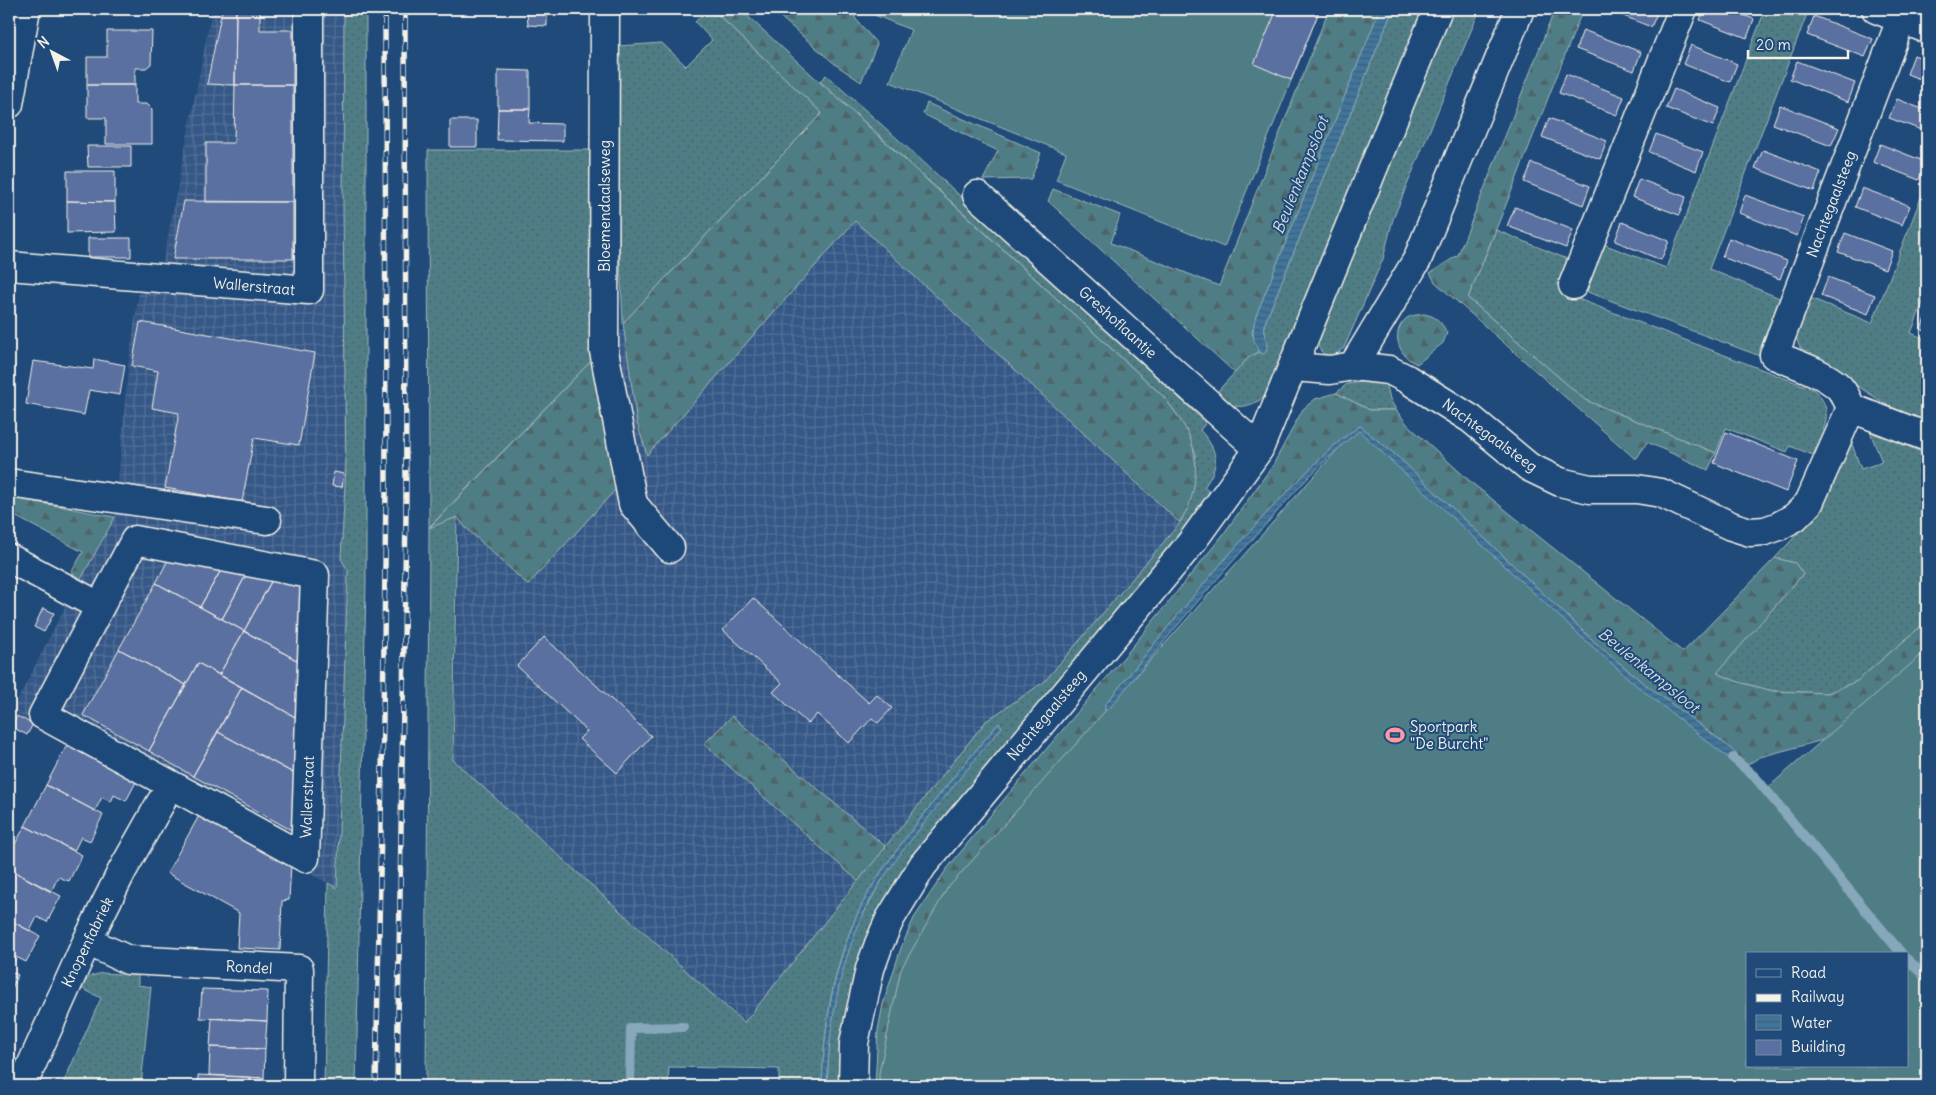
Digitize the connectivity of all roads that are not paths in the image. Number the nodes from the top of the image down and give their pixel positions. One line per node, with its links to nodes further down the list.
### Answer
1 (26, 9): 10 (street)
2 (309, 9): 12 (street, Wallerstraat)
3 (605, 9): 21 (street, Bloemendaalseweg)
4 (1438, 9): 15 (street, Nachtegaalsteeg)
5 (1520, 9): 14 (street)
6 (1683, 9): 13 (street)
7 (1876, 9): 8 (street)
8 (1903, 14): 9 (street); 16 (street, Nachtegaalsteeg)
9 (1927, 28)
10 (9, 104)
11 (977, 195): 18 (street, Greshoflaantje)
12 (9, 266)
13 (1573, 285)
14 (1354, 366): 15 (street, Nachtegaalsteeg); 16 (street, Nachtegaalsteeg)
15 (1294, 367): 18 (street, Nachtegaalsteeg)
16 (1851, 408): 17 (street)
17 (1927, 437)
18 (1259, 449): 28 (street, Nachtegaalsteeg)
19 (9, 483): 20 (street)
20 (267, 520)
21 (670, 548)
22 (9, 558): 23 (street)
23 (99, 606): 23 (street, Wallerstraat)
24 (161, 802): 25 (street, Knopenfabriek)
25 (87, 941): 26 (street, Knopenfabriek); 27 (street, Rondel)
26 (22, 1086)
27 (298, 1086)
28 (853, 1086)

